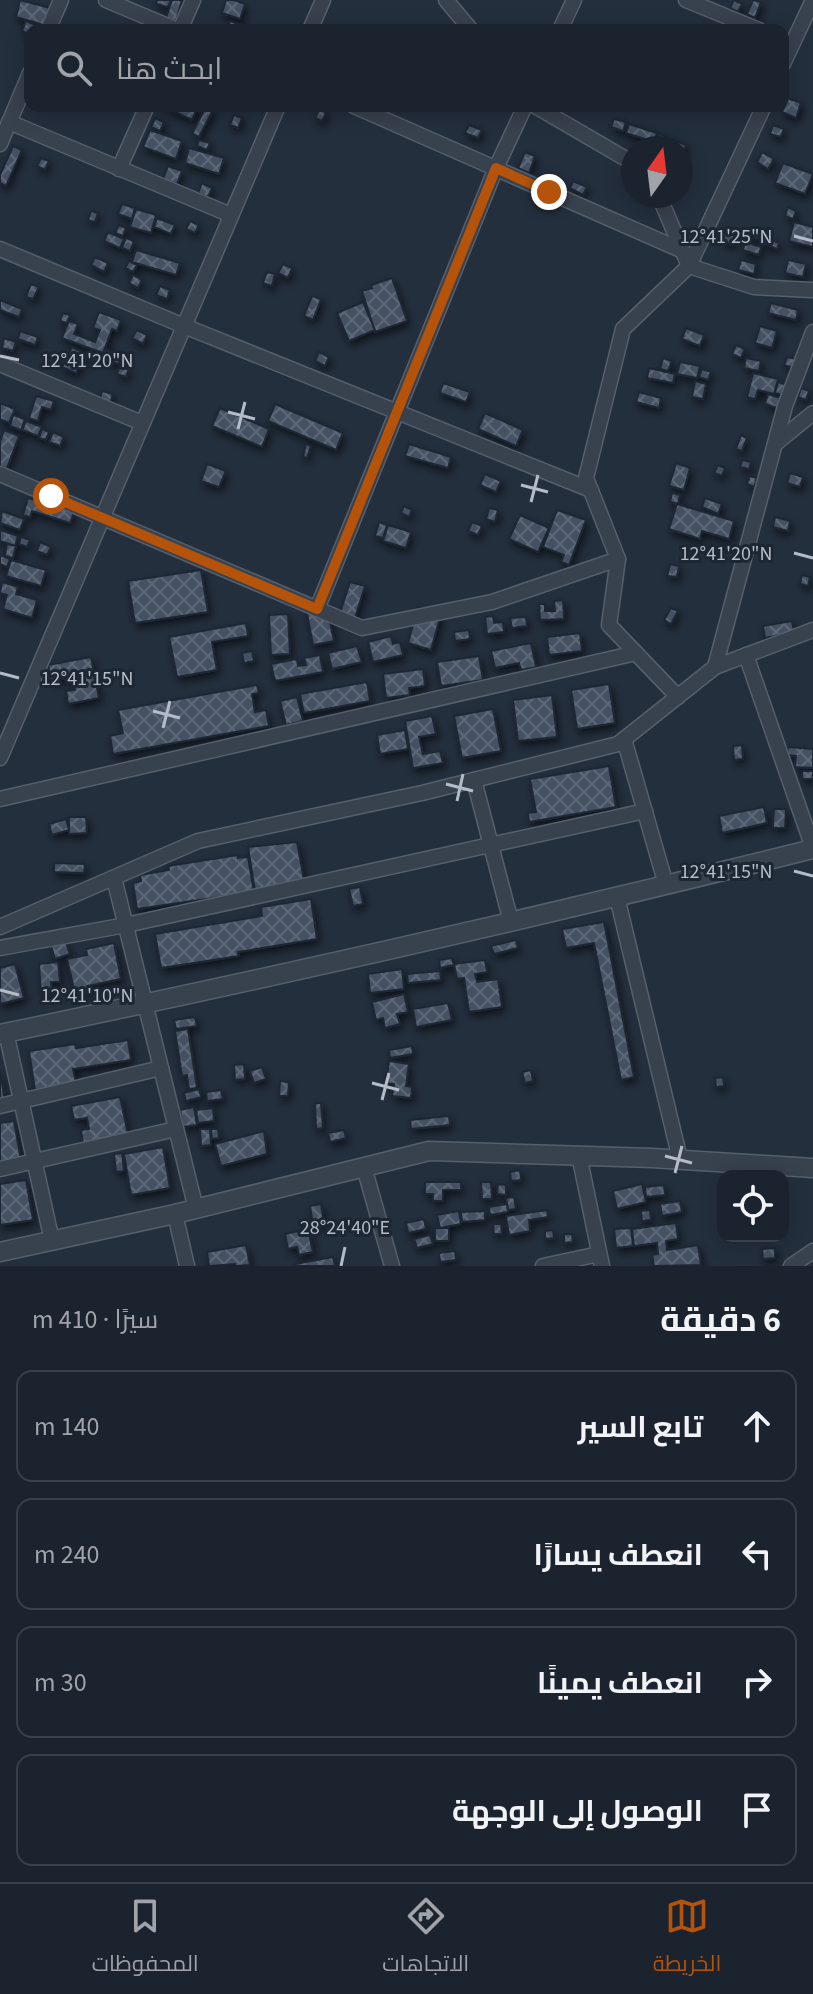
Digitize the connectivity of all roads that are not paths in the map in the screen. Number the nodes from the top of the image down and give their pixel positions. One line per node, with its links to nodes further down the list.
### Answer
1 (61, 0): 9 (street)
2 (106, 0): 10 (street)
3 (193, 0): 11 (street)
4 (323, 0): 12 (street)
5 (446, 0): 13 (street)
6 (574, 0): 14 (street)
7 (686, 0): 15 (street)
8 (813, 0): 16 (street)
9 (51, 24)
10 (164, 24)
11 (181, 24)
12 (313, 24)
13 (466, 24)
14 (563, 24)
15 (744, 24)
16 (789, 40)
17 (24, 87): 24 (street)
18 (144, 112): 28 (street)
19 (275, 112): 30 (street)
20 (368, 112): 27 (street)
21 (522, 112): 27 (street)
22 (545, 112): 26 (street)
23 (761, 112): 33 (street)
24 (9, 122): 25 (street); 28 (street)
25 (0, 144)
26 (621, 156)
27 (496, 168): 32 (street); 38 (street)
28 (119, 169): 30 (street)
29 (664, 208): 32 (street)
30 (231, 215): 35 (street)
31 (0, 249): 35 (street)
32 (683, 251): 33 (street)
33 (689, 266): 34 (street); 43 (street)
34 (813, 290)
35 (184, 326): 38 (street); 40 (street)
36 (813, 332): 41 (street)
37 (0, 364): 40 (street)
38 (397, 413): 43 (street); 46 (street)
39 (813, 413): 41 (street)
40 (142, 423): 44 (street)
41 (774, 444): 50 (street)
42 (0, 474): 44 (street)
43 (591, 490): 45 (street)
44 (102, 518): 46 (street); 52 (street)
45 (618, 559): 46 (street); 48 (street)
46 (317, 609)
47 (813, 630): 49 (street)
48 (636, 653): 51 (street); 56 (street)
49 (746, 655): 50 (street); 59 (street)
50 (715, 667): 51 (street)
51 (678, 697): 53 (street)
52 (4, 736): 54 (street)
53 (624, 739): 55 (street); 57 (street)
54 (0, 758)
55 (474, 780): 58 (street); 60 (street)
56 (0, 799)
57 (645, 811): 58 (street); 61 (street)
58 (491, 845): 63 (street); 64 (street)
59 (813, 849): 61 (street)
60 (114, 878): 64 (street); 65 (street)
61 (666, 885): 62 (street)
62 (617, 897): 63 (street); 74 (street)
63 (511, 922): 67 (street)
64 (126, 925): 66 (street); 67 (street)
65 (0, 927)
66 (0, 948)
67 (145, 1003): 68 (street); 69 (street)
68 (3, 1033): 70 (street)
69 (161, 1068): 70 (street); 72 (street)
70 (21, 1101): 71 (street); 75 (street)
71 (0, 1106)
72 (176, 1129): 75 (street); 79 (street)
73 (579, 1155): 74 (street); 76 (street); 84 (street)
74 (680, 1159): 77 (street)
75 (35, 1161): 78 (street); 81 (street)
76 (364, 1167): 79 (street); 86 (street)
77 (813, 1168)
78 (0, 1169)
79 (196, 1209): 80 (street)
80 (175, 1214): 81 (street); 85 (street)
81 (52, 1241): 83 (street)
82 (813, 1251): 88 (street)
83 (0, 1252)
84 (600, 1260): 87 (street)
85 (187, 1266)
86 (392, 1266)
87 (543, 1266)
88 (791, 1266)

